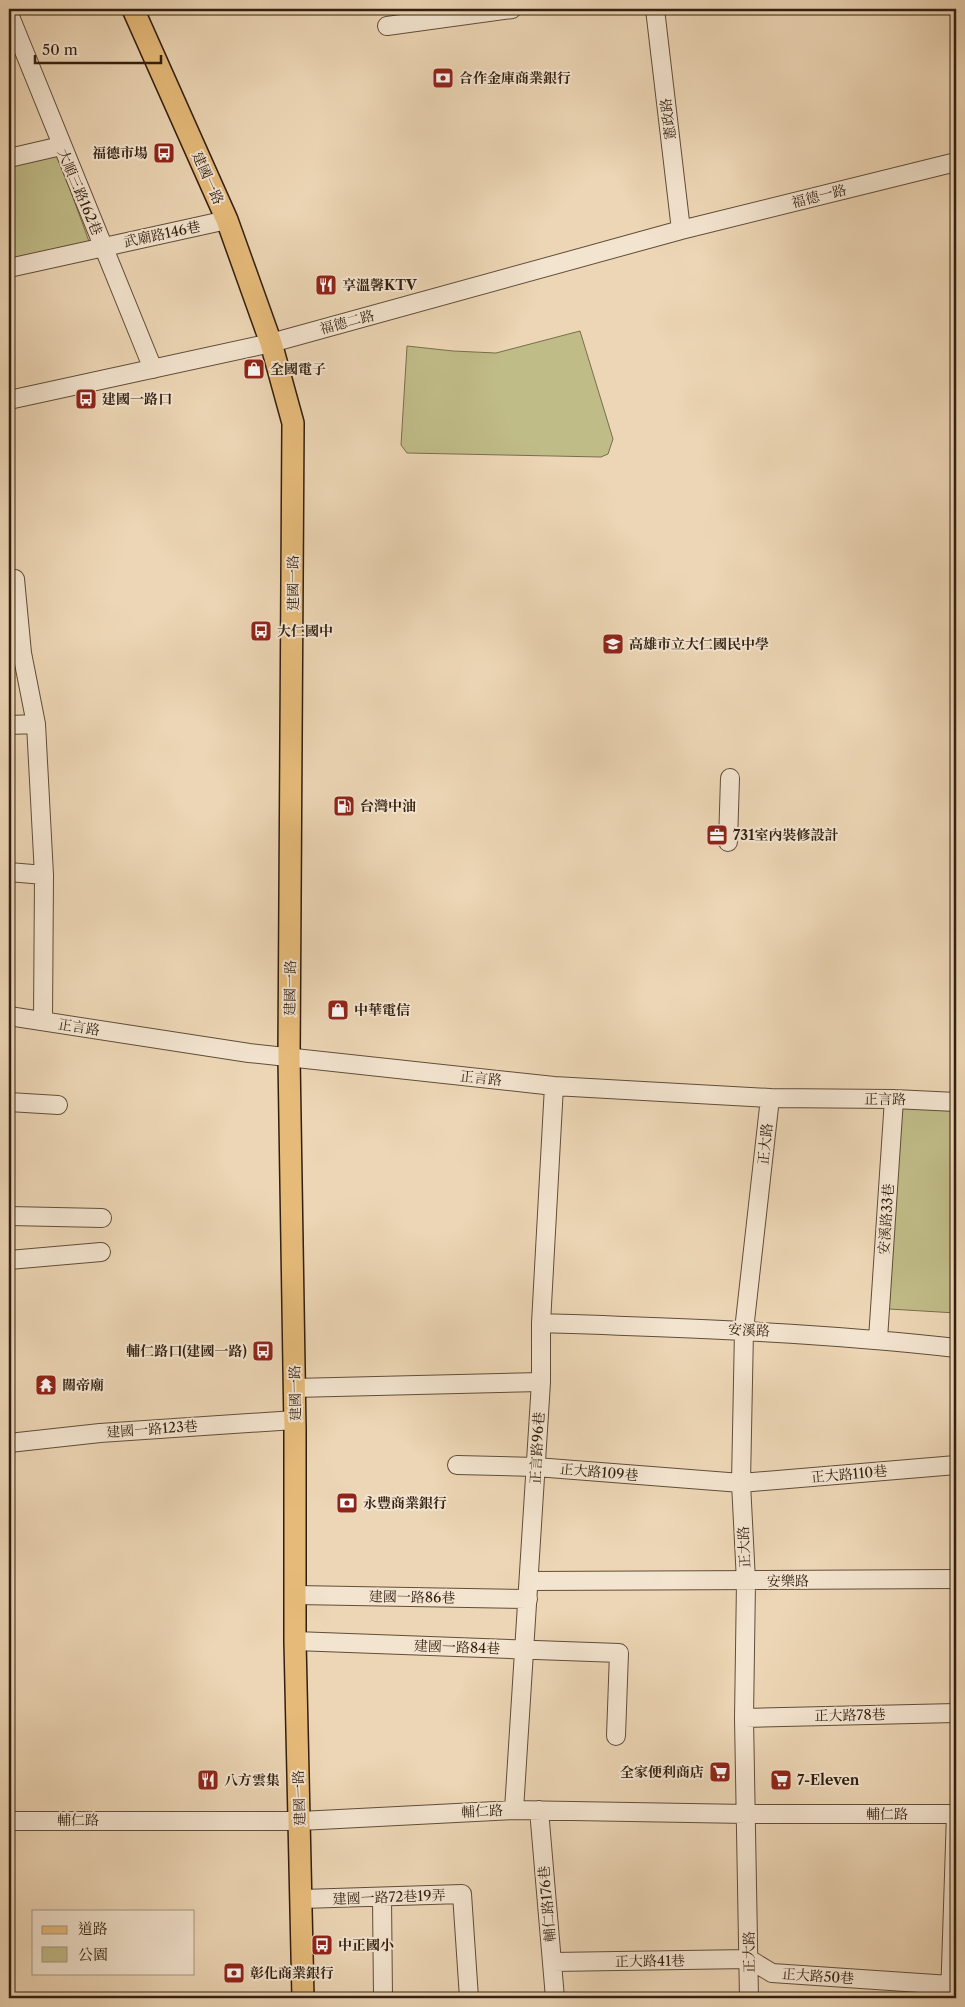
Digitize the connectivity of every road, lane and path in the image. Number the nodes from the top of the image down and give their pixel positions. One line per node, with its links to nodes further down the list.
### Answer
1 (133, 9): 9 (main road, 建國一路)
2 (512, 9): 5 (street)
3 (655, 9): 10 (street, 憲政路)
4 (9, 14): 6 (street, 大順三路162巷)
5 (387, 26)
6 (61, 146): 7 (street); 11 (street, 大順三路162巷)
7 (9, 158)
8 (956, 162): 10 (street, 福德一路)
9 (227, 220): 11 (street, 武廟路146巷); 13 (main road, 建國一路)
10 (681, 230): 13 (street, 福德二路)
11 (104, 247): 12 (street, 武廟路146巷); 14 (street, 大順三路162巷)
12 (9, 268)
13 (271, 343): 14 (street, 福德二路); 25 (main road, 建國一路)
14 (153, 368): 15 (street, 福德二路)
15 (9, 400)
16 (9, 581): 17 (street)
17 (36, 724): 18 (street); 22 (street)
18 (9, 725)
19 (730, 778): 20 (street)
20 (728, 842)
21 (9, 872): 22 (street)
22 (44, 875): 24 (street)
23 (9, 1016): 24 (street, 正言路)
24 (43, 1021): 25 (street, 正言路)
25 (289, 1057): 26 (street, 正言路); 41 (main road, 建國一路)
26 (554, 1086): 27 (street, 正言路); 36 (street, 正言路96巷)
27 (770, 1098): 28 (street, 正言路); 37 (street, 正大路)
28 (894, 1099): 30 (street, 正言路); 38 (street, 安溪路33巷)
29 (9, 1102): 31 (street)
30 (956, 1102)
31 (58, 1105)
32 (9, 1216): 33 (street)
33 (102, 1218)
34 (101, 1252): 35 (street)
35 (9, 1260)
36 (541, 1323): 37 (street, 安溪路); 40 (street, 正言路96巷)
37 (744, 1330): 38 (street, 安溪路); 47 (street, 正大路)
38 (878, 1339): 39 (street, 安溪路)
39 (956, 1348)
40 (541, 1382): 41 (street); 46 (street, 正言路96巷)
41 (294, 1388): 42 (main road, 建國一路)
42 (295, 1420): 43 (street, 建國一路123巷); 51 (main road, 建國一路)
43 (9, 1443)
44 (457, 1465): 46 (street, 正大路109巷)
45 (956, 1465): 47 (street, 正大路110巷)
46 (536, 1467): 47 (street, 正大路109巷); 49 (street, 正言路96巷)
47 (741, 1483): 50 (street, 正大路)
48 (956, 1579): 50 (street, 安樂路)
49 (529, 1581): 50 (street, 安樂路); 52 (street, 正言路96巷)
50 (746, 1581): 56 (street, 正大路)
51 (296, 1595): 52 (street, 建國一路86巷); 53 (main road, 建國一路)
52 (528, 1599): 54 (street, 正言路96巷)
53 (295, 1641): 54 (street, 建國一路84巷); 63 (main road, 建國一路)
54 (525, 1649): 57 (street, 建國一路84巷); 58 (street, 正言路96巷)
55 (956, 1713): 56 (street, 正大路78巷)
56 (744, 1718): 60 (street, 正大路)
57 (616, 1736)
58 (514, 1810): 59 (street, 輔仁路); 63 (street, 輔仁路)
59 (539, 1810): 60 (street, 輔仁路); 67 (street, 輔仁路176巷)
60 (747, 1814): 61 (street, 輔仁路); 66 (street, 正大路)
61 (956, 1814): 68 (street)
62 (9, 1821): 63 (street, 輔仁路)
63 (300, 1821): 65 (main road, 建國一路)
64 (382, 1897): 65 (street, 建國一路72巷19弄); 70 (street); 71 (street, 建國一路72巷19弄)
65 (302, 1899): 69 (main road, 建國一路)
66 (748, 1959): 67 (street, 正大路41巷); 68 (street, 正大路50巷); 73 (street, 正大路)
67 (552, 1962): 72 (street, 輔仁路176巷)
68 (950, 1991)
69 (303, 1998)
70 (383, 1998)
71 (469, 1998)
72 (555, 1998)
73 (749, 1998)

